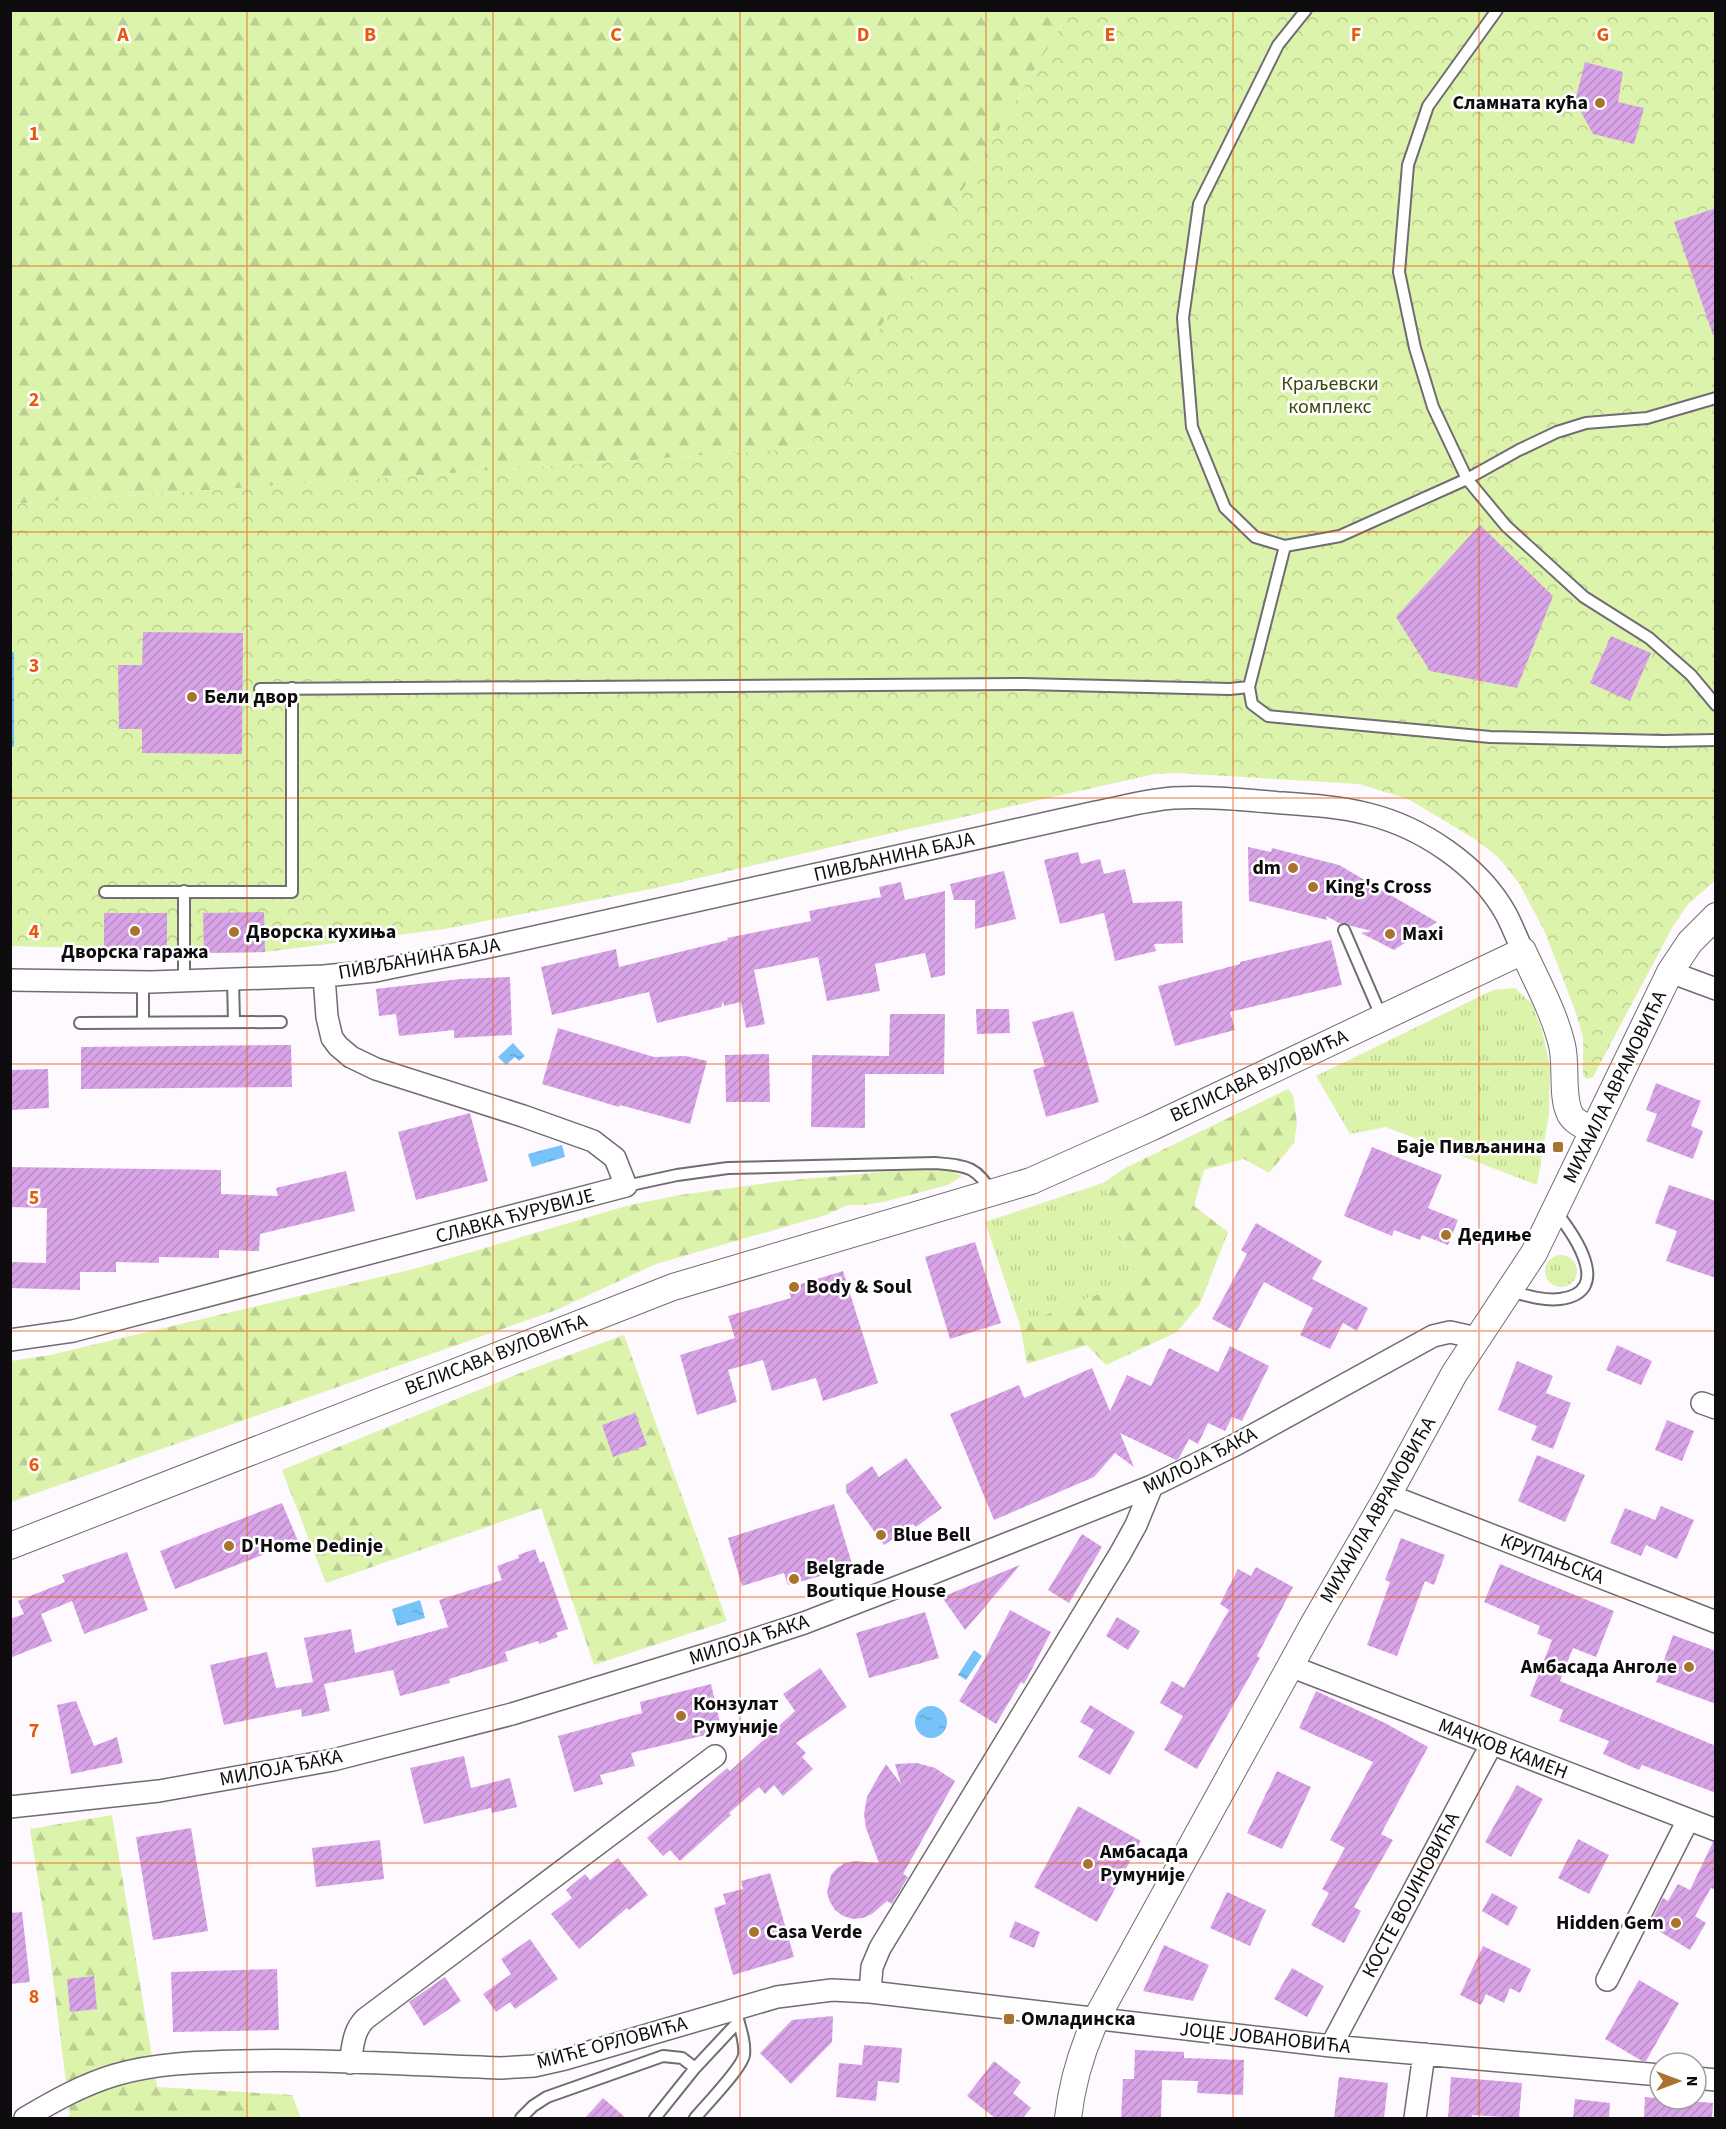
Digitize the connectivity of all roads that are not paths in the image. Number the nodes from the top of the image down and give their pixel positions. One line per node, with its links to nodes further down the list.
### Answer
1 (1306, 10): 5 (lane)
2 (1497, 10): 4 (lane)
3 (1716, 398): 4 (lane)
4 (1467, 480): 5 (lane); 9 (lane)
5 (1285, 546): 6 (lane)
6 (1249, 687): 7 (lane); 10 (lane)
7 (292, 688): 8 (lane); 11 (lane)
8 (260, 689)
9 (1716, 705)
10 (1716, 740)
11 (184, 891): 12 (lane); 20 (lane)
12 (105, 892)
13 (1716, 916): 16 (street, МИХАИЛА АВРАМОВИЋА)
14 (1344, 930): 23 (lane)
15 (1523, 951): 17 (street, ПИВЉАНИНА БАЈА); 23 (street, ВЕЛИСАВА ВУЛОВИЋА); 28 (street, ПИВЉАНИНА БАЈА)
16 (1670, 972): 22 (street); 28 (street, МИХАИЛА АВРАМОВИЋА)
17 (324, 976): 19 (street, ПИВЉАНИНА БАЈА); 29 (street)
18 (10, 980): 21 (street, ПИВЉАНИНА БАЈА)
19 (233, 980): 20 (street, ПИВЉАНИНА БАЈА); 25 (lane)
20 (184, 981): 21 (street, ПИВЉАНИНА БАЈА)
21 (143, 982): 24 (lane)
22 (1716, 989)
23 (1382, 1018): 30 (street, ВЕЛИСАВА ВУЛОВИЋА)
24 (143, 1022): 25 (lane); 27 (lane)
25 (234, 1022): 26 (lane)
26 (281, 1022)
27 (80, 1023)
28 (1592, 1130): 31 (street, МИХАИЛА АВРАМОВИЋА)
29 (627, 1186): 30 (lane); 34 (street, СЛАВКА ЋУРУВИЈЕ)
30 (992, 1194): 37 (street, ВЕЛИСАВА ВУЛОВИЋА)
31 (1555, 1211): 32 (street, МИХАИЛА АВРАМОВИЋА); 32 (lane)
32 (1509, 1291): 33 (street, МИХАИЛА АВРАМОВИЋА)
33 (1477, 1338): 35 (street, МИЛОЈА ЂАКА); 36 (street, МИХАИЛА АВРАМОВИЋА)
34 (10, 1340)
35 (1152, 1486): 42 (street, МИЛОЈА ЂАКА); 46 (street)
36 (1388, 1496): 38 (street, КРУПАЊСКА); 39 (street, МИХАИЛА АВРАМОВИЋА)
37 (10, 1546)
38 (1716, 1622)
39 (1290, 1666): 40 (street, МАЧКОВ КАМЕН); 48 (street, МИХАИЛА АВРАМОВИЋА)
40 (1491, 1745): 43 (street, МАЧКОВ КАМЕН); 49 (street, КОСТЕ ВОЈИНОВИЋА)
41 (716, 1756): 51 (street)
42 (10, 1807)
43 (1688, 1820): 44 (street, МАЧКОВ КАМЕН); 45 (street)
44 (1716, 1830)
45 (1607, 1980)
46 (870, 1992): 47 (street, МИЋЕ ОРЛОВИЋА); 48 (street, ЈОЦЕ ЈОВАНОВИЋА)
47 (736, 2015): 51 (street, МИЋЕ ОРЛОВИЋА); 52 (lane); 57 (lane)
48 (1096, 2019): 49 (street, ЈОЦЕ ЈОВАНОВИЋА); 58 (street, МИХАИЛА АВРАМОВИЋА)
49 (1331, 2046): 50 (street, ЈОЦЕ ЈОВАНОВИЋА)
50 (1424, 2054): 53 (street, ЈОЦЕ ЈОВАНОВИЋА); 59 (street)
51 (350, 2063): 54 (street, МИЋЕ ОРЛОВИЋА)
52 (695, 2068): 55 (lane); 56 (lane)
53 (1648, 2074)
54 (24, 2118)
55 (520, 2118)
56 (655, 2118)
57 (695, 2118)
58 (1068, 2118)
59 (1415, 2118)

